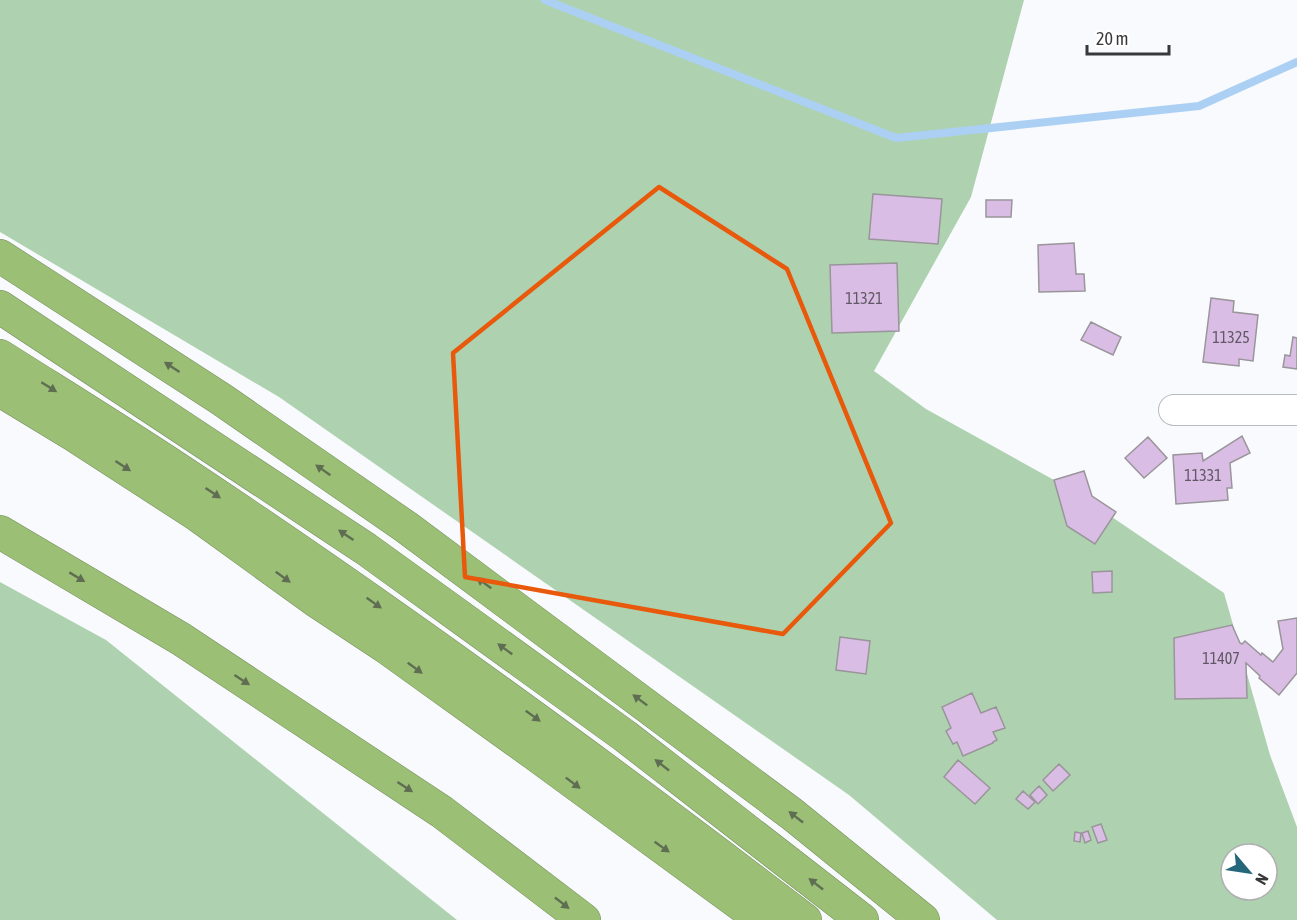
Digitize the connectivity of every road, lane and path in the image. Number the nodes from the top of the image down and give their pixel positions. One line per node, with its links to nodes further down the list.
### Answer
1 (0, 256): 14 (highway, one-way to 1)
2 (0, 307): 13 (highway, one-way to 2)
3 (0, 356): 12 (highway, one-way to 12)
4 (0, 390): 8 (highway)
5 (1174, 410): 6 (street)
6 (1297, 410)
7 (0, 417): 8 (highway)
8 (74, 435): 11 (highway, one-way to 11)
9 (0, 532): 10 (highway, one-way to 10)
10 (584, 920)
11 (762, 920)
12 (805, 920)
13 (862, 920)
14 (923, 920)

